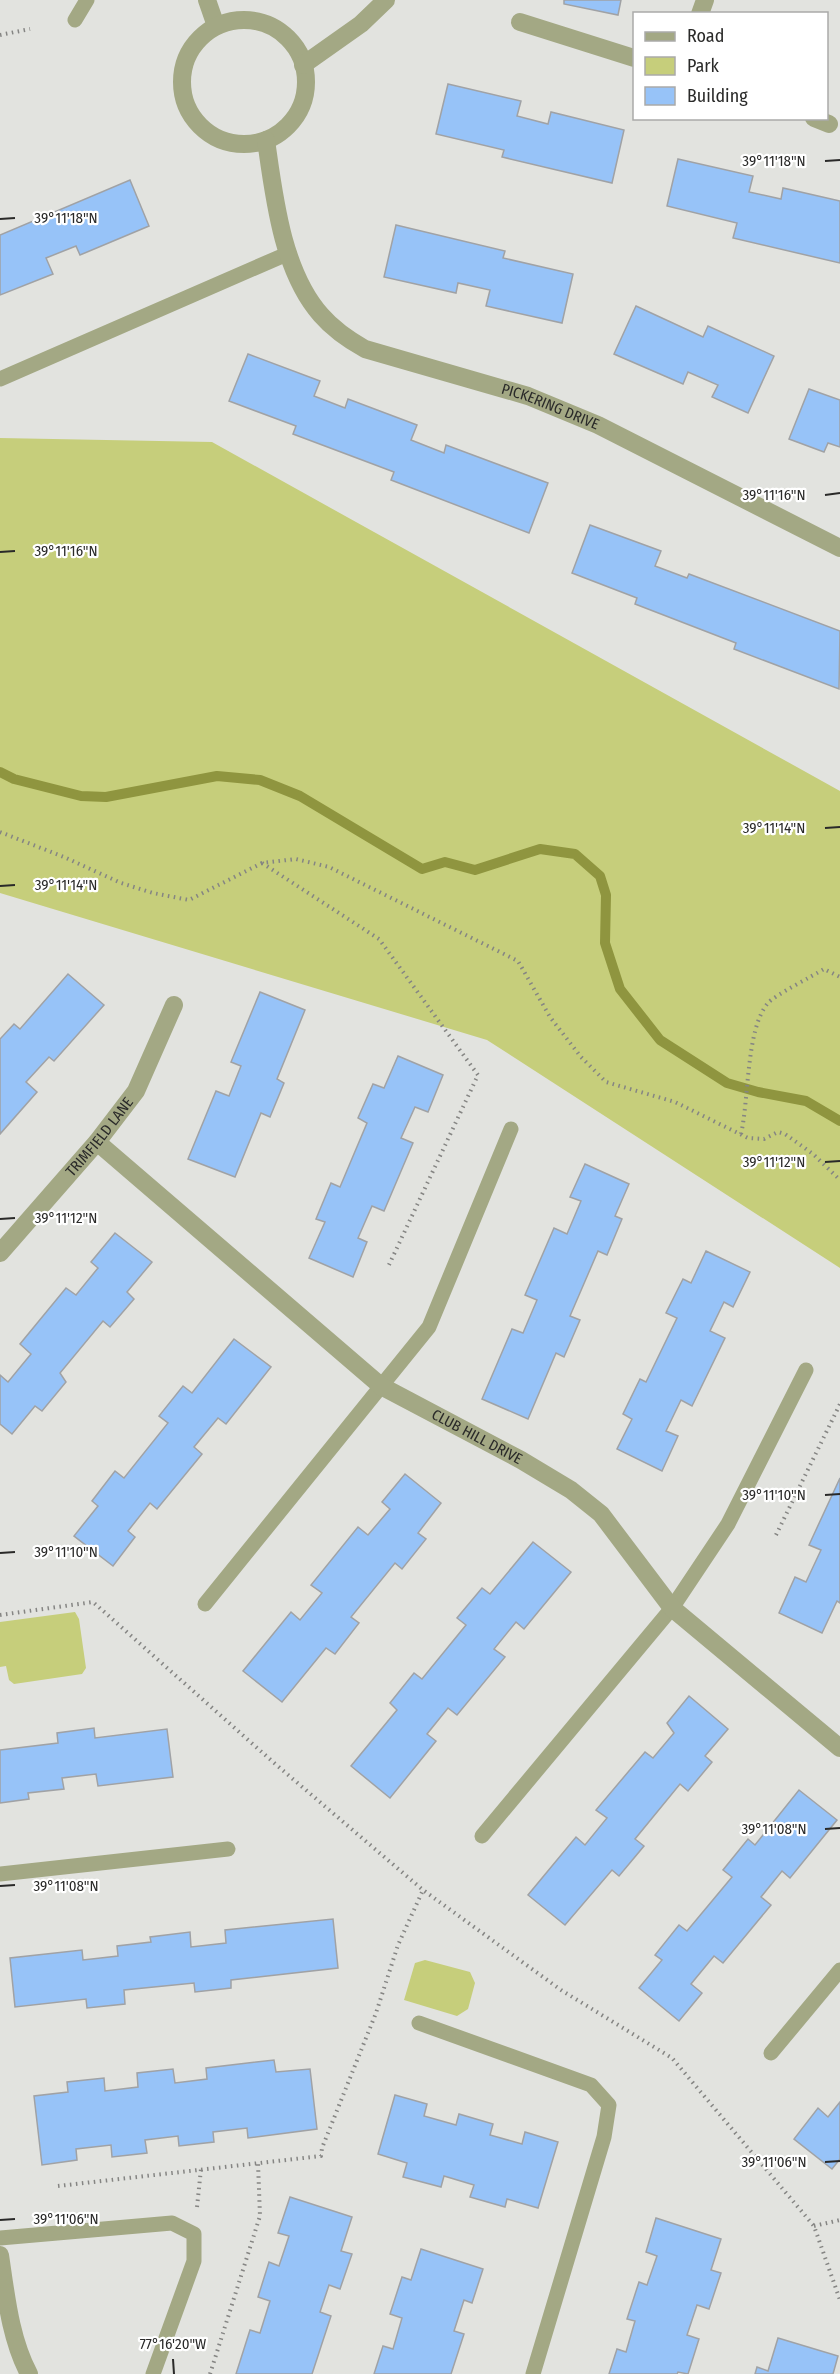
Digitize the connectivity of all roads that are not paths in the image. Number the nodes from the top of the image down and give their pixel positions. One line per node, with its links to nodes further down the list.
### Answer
1 (87, 0): 4 (lane)
2 (207, 0): 6 (street)
3 (386, 0): 8 (street)
4 (75, 20)
5 (520, 22): 7 (street)
6 (216, 26): 8 (street); 9 (street)
7 (633, 58)
8 (303, 65): 9 (street)
9 (266, 140): 10 (street, PICKERING DRIVE)
10 (289, 253): 11 (lane); 12 (street, PICKERING DRIVE)
11 (0, 379)
12 (840, 548)
13 (174, 1005): 15 (street, TRIMFIELD LANE)
14 (511, 1129): 18 (lane)
15 (97, 1142): 16 (street, TRIMFIELD LANE); 18 (street, CLUB HILL DRIVE)
16 (0, 1253)
17 (806, 1370): 20 (lane)
18 (381, 1386): 19 (lane); 20 (street, CLUB HILL DRIVE)
19 (205, 1604)
20 (672, 1608): 21 (street, CLUB HILL DRIVE); 22 (lane)
21 (840, 1748)
22 (482, 1836)
23 (228, 1849): 24 (lane)
24 (0, 1874)
25 (840, 1970): 27 (lane)
26 (419, 2023): 32 (lane)
27 (771, 2053)
28 (0, 2238): 31 (lane)
29 (0, 2255): 30 (street)
30 (29, 2374)
31 (153, 2374)
32 (533, 2374)

